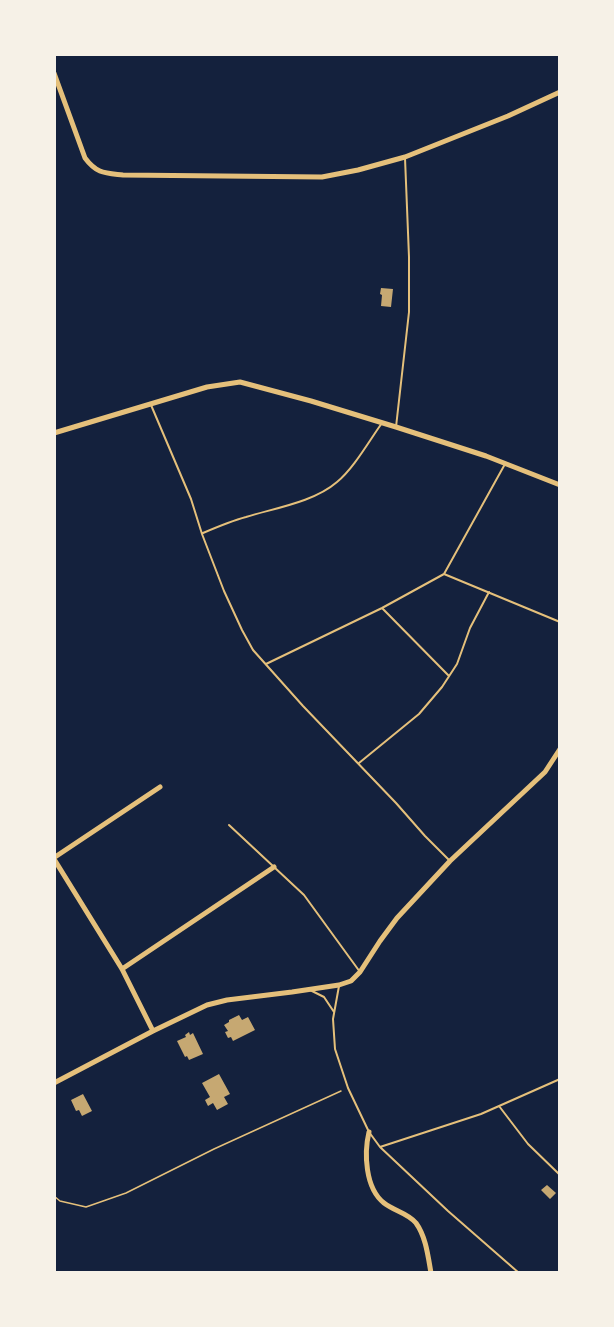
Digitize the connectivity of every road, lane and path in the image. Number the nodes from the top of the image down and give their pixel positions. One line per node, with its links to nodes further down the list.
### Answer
1 (54, 73): 3 (street)
2 (560, 93): 3 (street)
3 (405, 158): 6 (lane)
4 (151, 405): 5 (street); 7 (street); 10 (lane)
5 (382, 423): 6 (street); 10 (lane)
6 (396, 427): 8 (street)
7 (54, 433)
8 (505, 464): 9 (street); 11 (lane)
9 (560, 485)
10 (202, 534): 15 (lane)
11 (444, 574): 12 (lane); 13 (lane)
12 (489, 592): 14 (lane); 16 (lane)
13 (382, 608): 15 (lane); 16 (lane)
14 (560, 622)
15 (266, 664): 18 (lane)
16 (449, 676): 18 (lane)
17 (559, 753): 22 (street)
18 (358, 764): 22 (lane)
19 (160, 787): 21 (street)
20 (229, 825): 23 (lane)
21 (55, 856): 24 (street)
22 (450, 861): 25 (street)
23 (274, 867): 24 (street); 25 (lane)
24 (122, 969): 29 (street)
25 (360, 972): 26 (street)
26 (339, 985): 27 (street); 28 (lane)
27 (309, 990): 28 (lane); 29 (street)
28 (334, 1012): 32 (lane)
29 (153, 1031): 31 (street)
30 (560, 1079): 33 (lane)
31 (54, 1083)
32 (348, 1088): 34 (lane); 37 (path)
33 (499, 1106): 35 (lane); 36 (lane)
34 (369, 1132): 35 (lane); 38 (street)
35 (380, 1147): 39 (lane)
36 (560, 1175)
37 (54, 1196)
38 (430, 1273)
39 (519, 1273)

